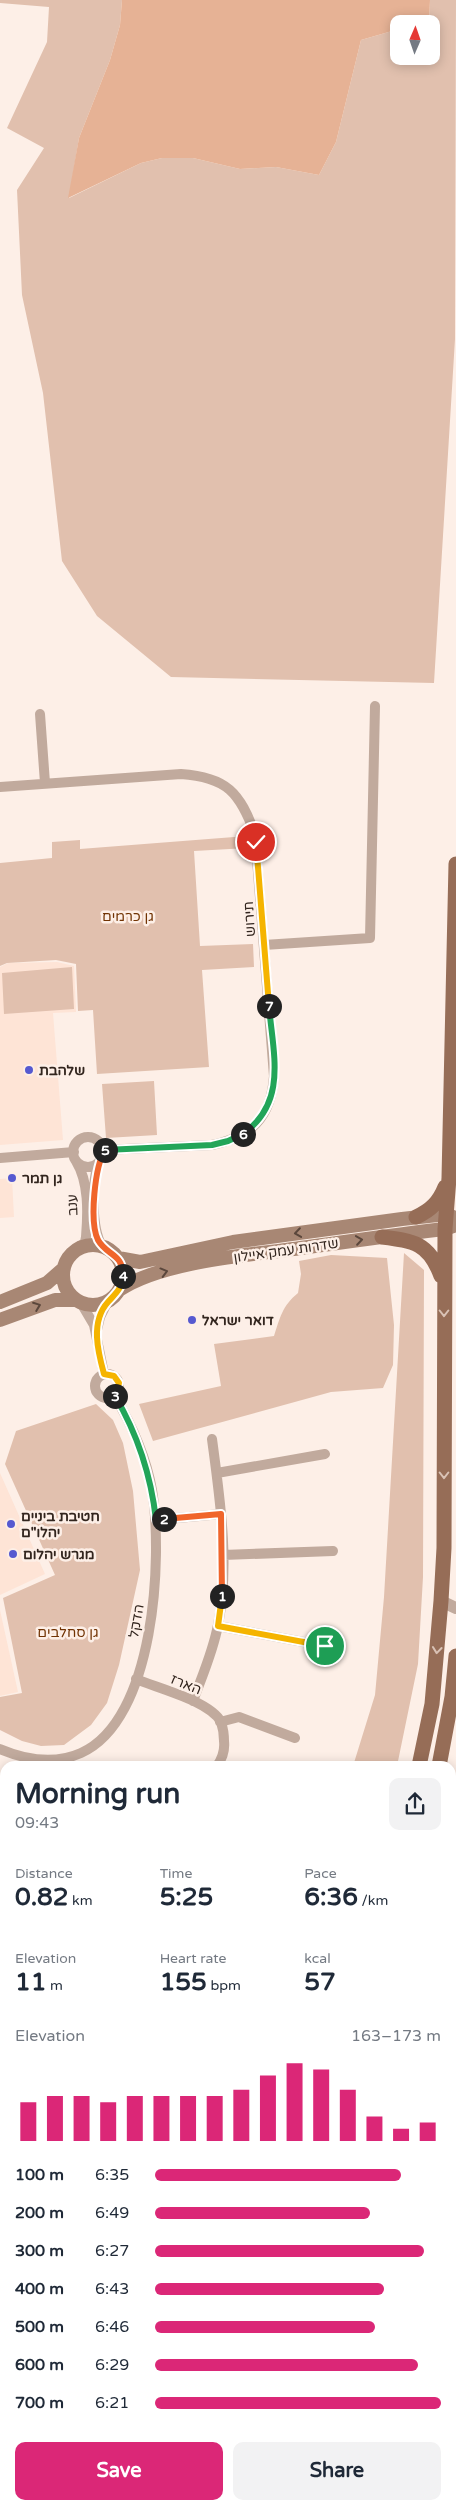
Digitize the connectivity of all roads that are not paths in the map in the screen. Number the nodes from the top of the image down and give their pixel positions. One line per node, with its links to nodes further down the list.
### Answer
1 (375, 706): 6 (street)
2 (40, 714): 3 (street)
3 (45, 783): 4 (street, תירוש); 6 (street, תירוש)
4 (0, 787)
5 (456, 864): 11 (main road)
6 (264, 945): 7 (street, תירוש)
7 (103, 1150): 8 (street); 10 (street)
8 (75, 1156): 9 (street); 10 (street); 16 (street, ענב)
9 (0, 1158)
10 (98, 1163): 15 (street, ענב)
11 (449, 1178): 12 (main road); 13 (main road)
12 (416, 1217): 13 (main road, שדרות עמק איילון); 17 (main road, שדרות עמק איילון, one-way to 17)
13 (451, 1222): 14 (main road, שדרות עמק איילון); 19 (main road)
14 (382, 1237): 19 (main road); 20 (main road, שדרות עמק איילון, one-way to 14)
15 (102, 1246): 16 (main road); 17 (main road)
16 (78, 1249): 18 (main road)
17 (118, 1258): 20 (main road)
18 (63, 1269): 22 (main road); 23 (main road)
19 (444, 1286): 36 (main road, one-way to 36)
20 (119, 1290): 21 (main road)
21 (108, 1301): 23 (main road); 25 (street)
22 (0, 1302)
23 (78, 1302): 24 (main road, one-way to 23); 25 (street)
24 (0, 1320)
25 (96, 1335): 26 (street)
26 (104, 1374): 27 (street); 27 (street)
27 (114, 1395): 32 (street, הדקל)
28 (212, 1439): 30 (street)
29 (325, 1454): 30 (street)
30 (217, 1473): 31 (street)
31 (221, 1514): 32 (street); 34 (street)
32 (156, 1520): 41 (street, הדקל)
33 (333, 1551): 34 (street)
34 (223, 1555): 38 (street)
35 (456, 1597): 36 (street)
36 (441, 1601): 37 (street); 47 (main road, one-way to 47)
37 (456, 1608)
38 (218, 1626): 39 (street); 42 (street)
39 (325, 1646)
40 (456, 1659): 48 (main road)
41 (136, 1679): 42 (street, הארז); 45 (street, הדקל)
42 (193, 1702): 43 (street, הארז)
43 (220, 1722): 44 (street); 46 (street)
44 (295, 1738)
45 (0, 1749)
46 (219, 1761)
47 (420, 1761)
48 (439, 1761)

